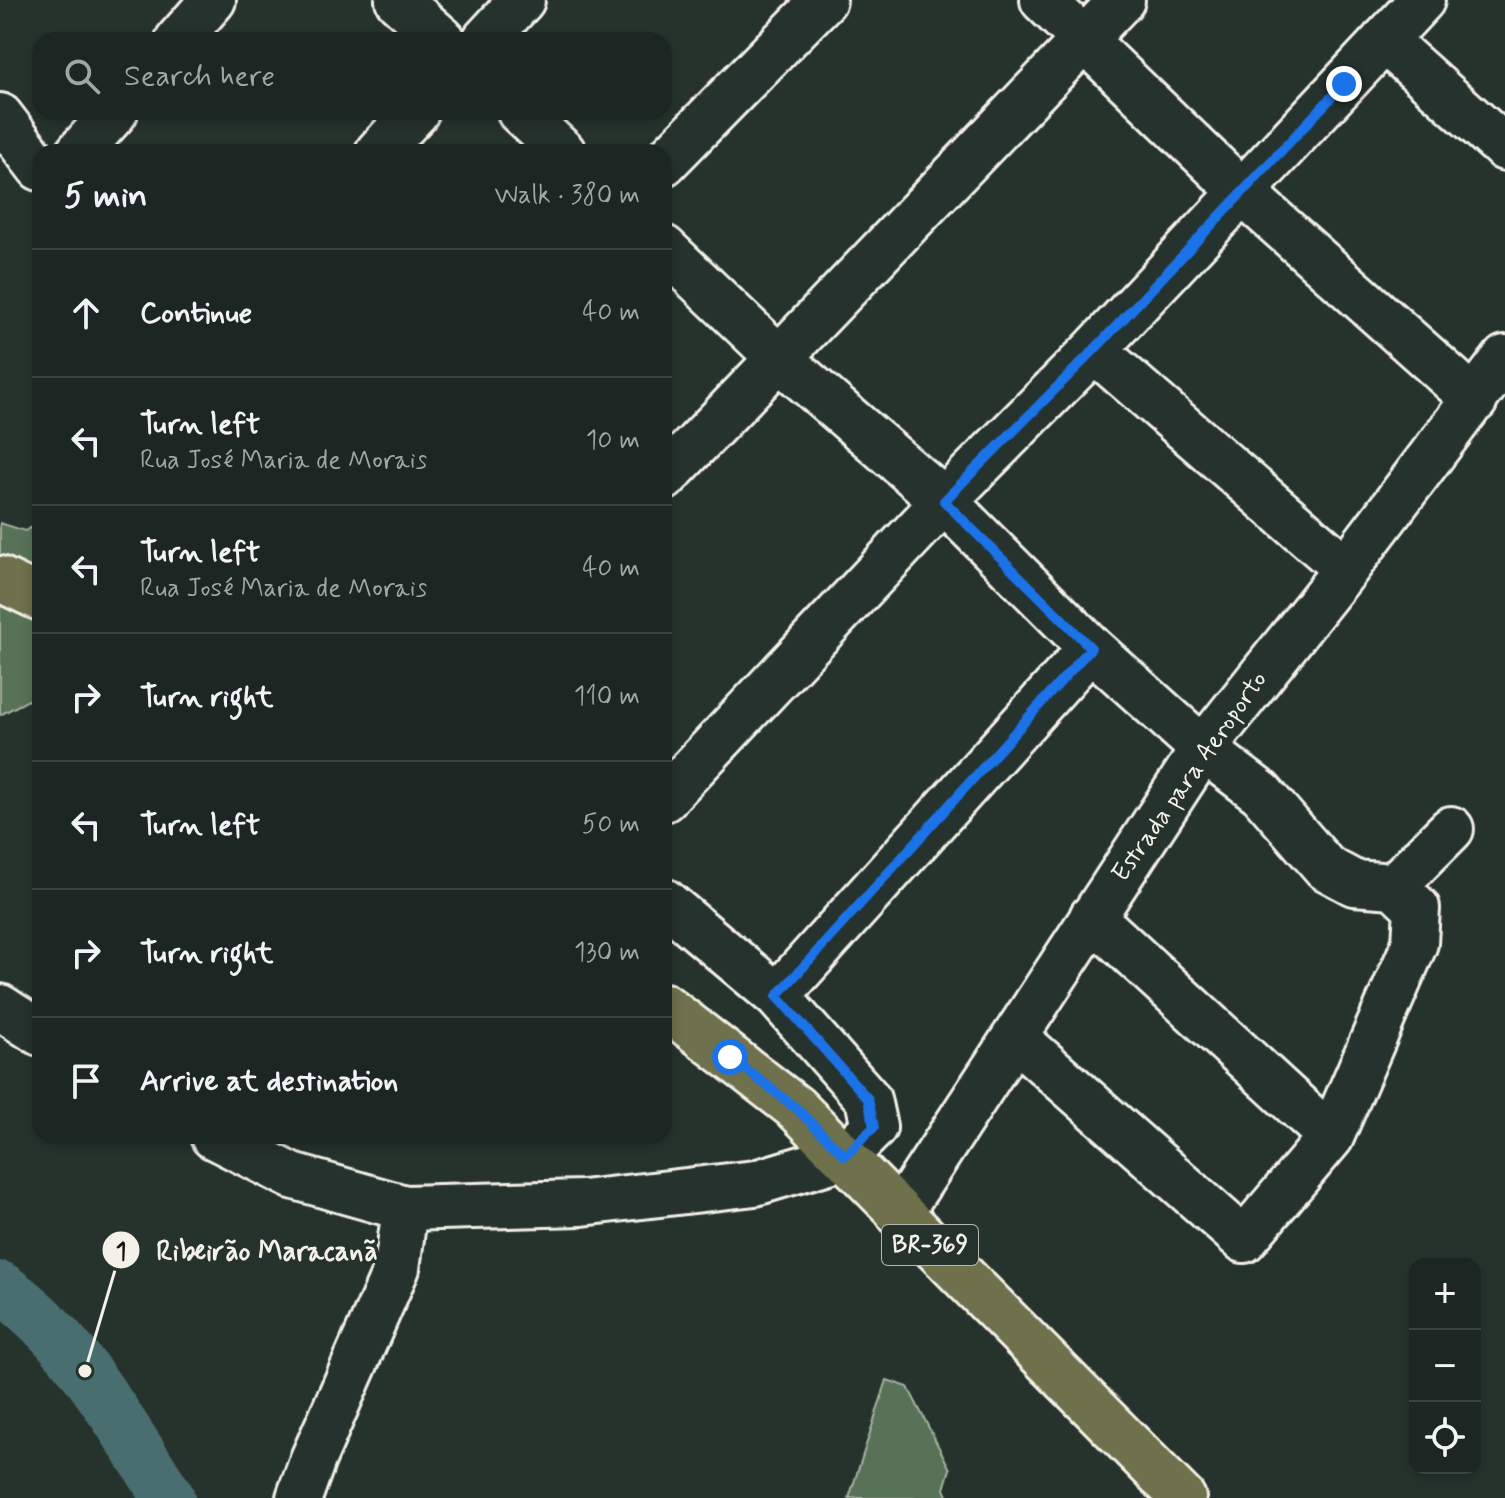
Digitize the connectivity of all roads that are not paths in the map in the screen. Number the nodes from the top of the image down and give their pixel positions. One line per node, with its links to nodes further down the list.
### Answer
1 (213, 0): 8 (street)
2 (398, 0): 9 (street)
3 (522, 0): 10 (street)
4 (824, 0): 21 (street)
5 (1043, 0): 11 (street)
6 (1122, 0): 11 (street)
7 (1422, 0): 12 (street)
8 (185, 32)
9 (434, 32)
10 (492, 32)
11 (1083, 40): 23 (street); 27 (street)
12 (1384, 40): 20 (street); 23 (street)
13 (0, 116): 22 (street)
14 (108, 120): 17 (street)
15 (408, 120): 18 (street)
16 (529, 120): 19 (street)
17 (86, 144)
18 (386, 144)
19 (554, 144)
20 (1505, 148)
21 (672, 155)
22 (32, 158)
23 (1242, 192): 25 (street); 28 (street)
24 (672, 256): 27 (street)
25 (1094, 350): 30 (street); 31 (street)
26 (1505, 358): 28 (street, Estrada para Aeroporto)
27 (780, 359): 29 (street); 30 (street)
28 (1475, 400): 31 (street, Estrada para Aeroporto)
29 (672, 470)
30 (944, 501): 34 (street); 36 (street)
31 (1346, 569): 35 (street, Estrada para Aeroporto)
32 (0, 579): 33 (main road)
33 (32, 594)
34 (1091, 648): 35 (street); 41 (street)
35 (1203, 749): 38 (street); 40 (street, Estrada para Aeroporto)
36 (672, 790)
37 (1451, 829): 38 (street)
38 (1394, 886): 46 (street)
39 (672, 908): 41 (street)
40 (1092, 917): 45 (street, Estrada para Aeroporto); 46 (street)
41 (777, 996): 48 (street)
42 (0, 1007): 44 (street)
43 (672, 1012): 48 (main road, BR-369)
44 (32, 1028)
45 (1016, 1038): 46 (street); 50 (street, Estrada para Aeroporto)
46 (1331, 1137)
47 (229, 1144): 49 (street)
48 (845, 1156): 49 (street); 50 (main road, BR-369)
49 (405, 1208): 51 (street)
50 (899, 1214): 52 (main road, BR-369)
51 (299, 1498)
52 (1183, 1498)

